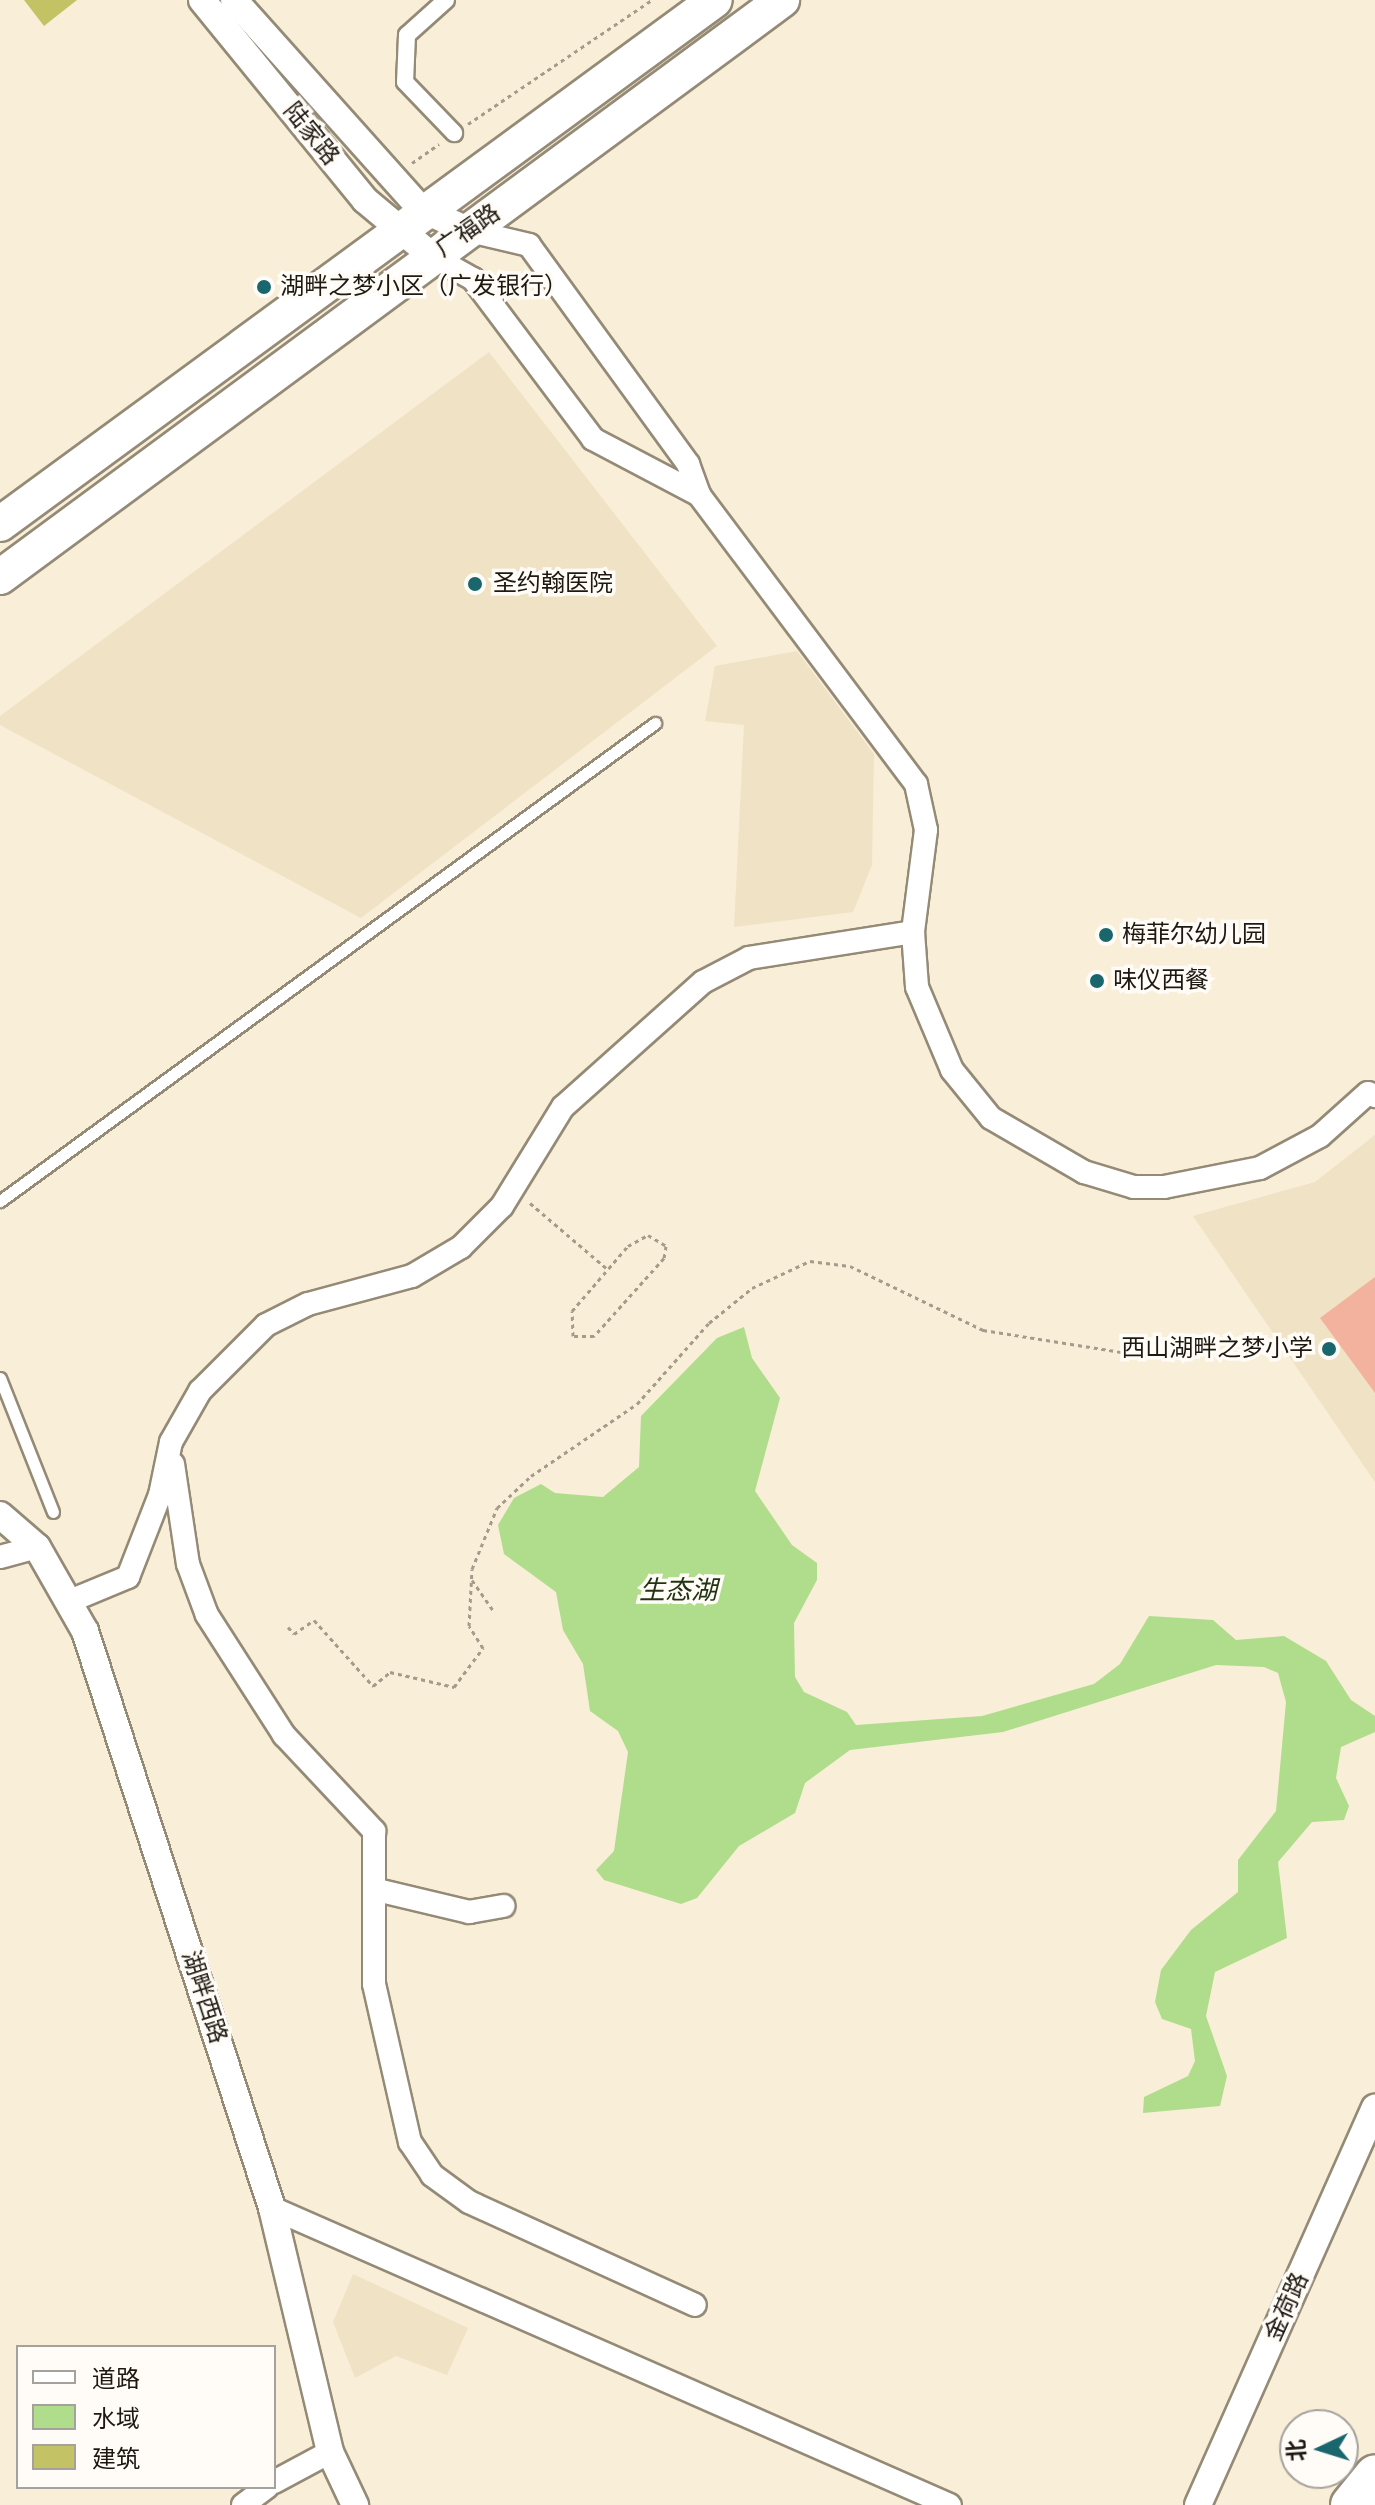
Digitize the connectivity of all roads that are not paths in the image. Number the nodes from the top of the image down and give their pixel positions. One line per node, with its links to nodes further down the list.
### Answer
1 (202, 0): 7 (street, 陆家路)
2 (234, 0): 7 (street, 陆家路)
3 (446, 0): 6 (street)
4 (715, 0): 7 (main road, 广福路)
5 (782, 0): 8 (main road, 广福路)
6 (454, 133)
7 (409, 219): 8 (street, 陆家路); 9 (street, 陆家路); 11 (main road, 广福路)
8 (470, 231): 9 (main road, 广福路); 10 (street)
9 (432, 256): 10 (street); 12 (main road, 广福路)
10 (699, 495): 14 (street)
11 (0, 524)
12 (0, 577)
13 (655, 723): 16 (lane)
14 (913, 932): 15 (street); 18 (street)
15 (1375, 1096)
16 (0, 1201)
17 (0, 1378): 19 (lane)
18 (171, 1442): 23 (street); 24 (street)
19 (53, 1512)
20 (0, 1515): 21 (street, 湖畔西路)
21 (37, 1547): 22 (street); 23 (street, 湖畔西路)
22 (0, 1557)
23 (70, 1601): 27 (street, 湖畔西路)
24 (377, 1890): 25 (street); 28 (street)
25 (503, 1906)
26 (1375, 2108): 36 (street, 金荷路)
27 (272, 2208): 29 (street, 湖畔西路); 35 (street)
28 (695, 2305)
29 (330, 2452): 31 (street); 34 (street, 湖畔西路)
30 (1375, 2475): 37 (highway)
31 (276, 2481)
32 (264, 2489): 33 (street)
33 (243, 2505)
34 (355, 2505)
35 (950, 2505)
36 (1198, 2505)
37 (1351, 2505)

